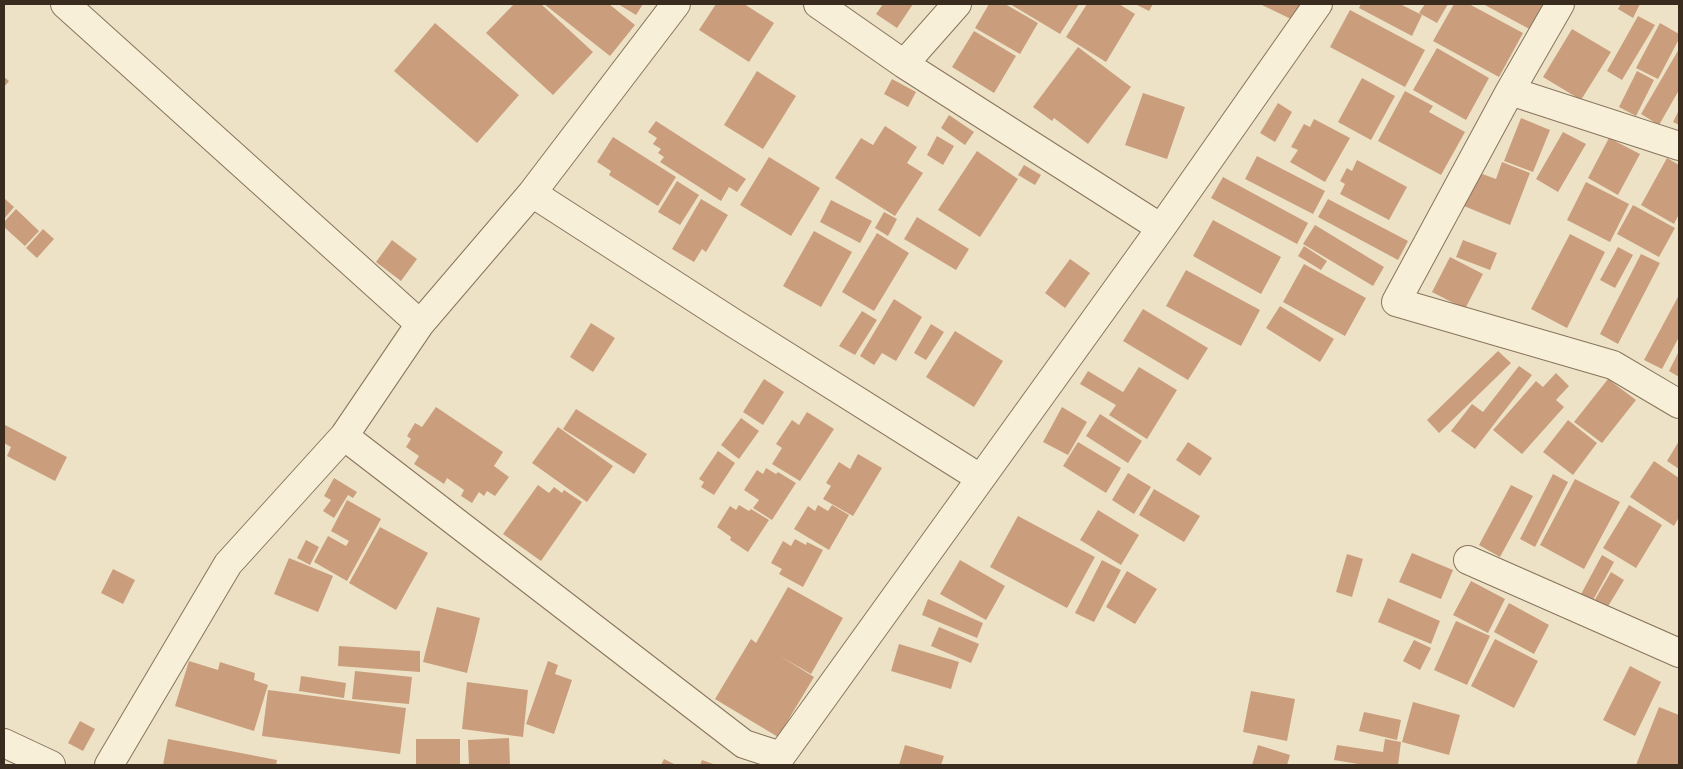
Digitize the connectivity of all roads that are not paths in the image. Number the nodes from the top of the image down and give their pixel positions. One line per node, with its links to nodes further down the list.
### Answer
1 (65, 4): 12 (street)
2 (676, 4): 10 (street)
3 (818, 4): 7 (street)
4 (957, 4): 7 (street)
5 (1318, 4): 11 (street)
6 (1560, 4): 8 (street)
7 (904, 64): 11 (street)
8 (1510, 91): 9 (street); 13 (street)
9 (1679, 146)
10 (532, 193): 12 (street); 15 (street)
11 (1161, 228): 15 (street)
12 (420, 324): 14 (street)
13 (1679, 404)
14 (344, 436): 15 (street); 20 (street)
15 (980, 478)
16 (1468, 560): 17 (street)
17 (1679, 653)
18 (4, 742): 19 (street)
19 (51, 765)
20 (109, 765)

